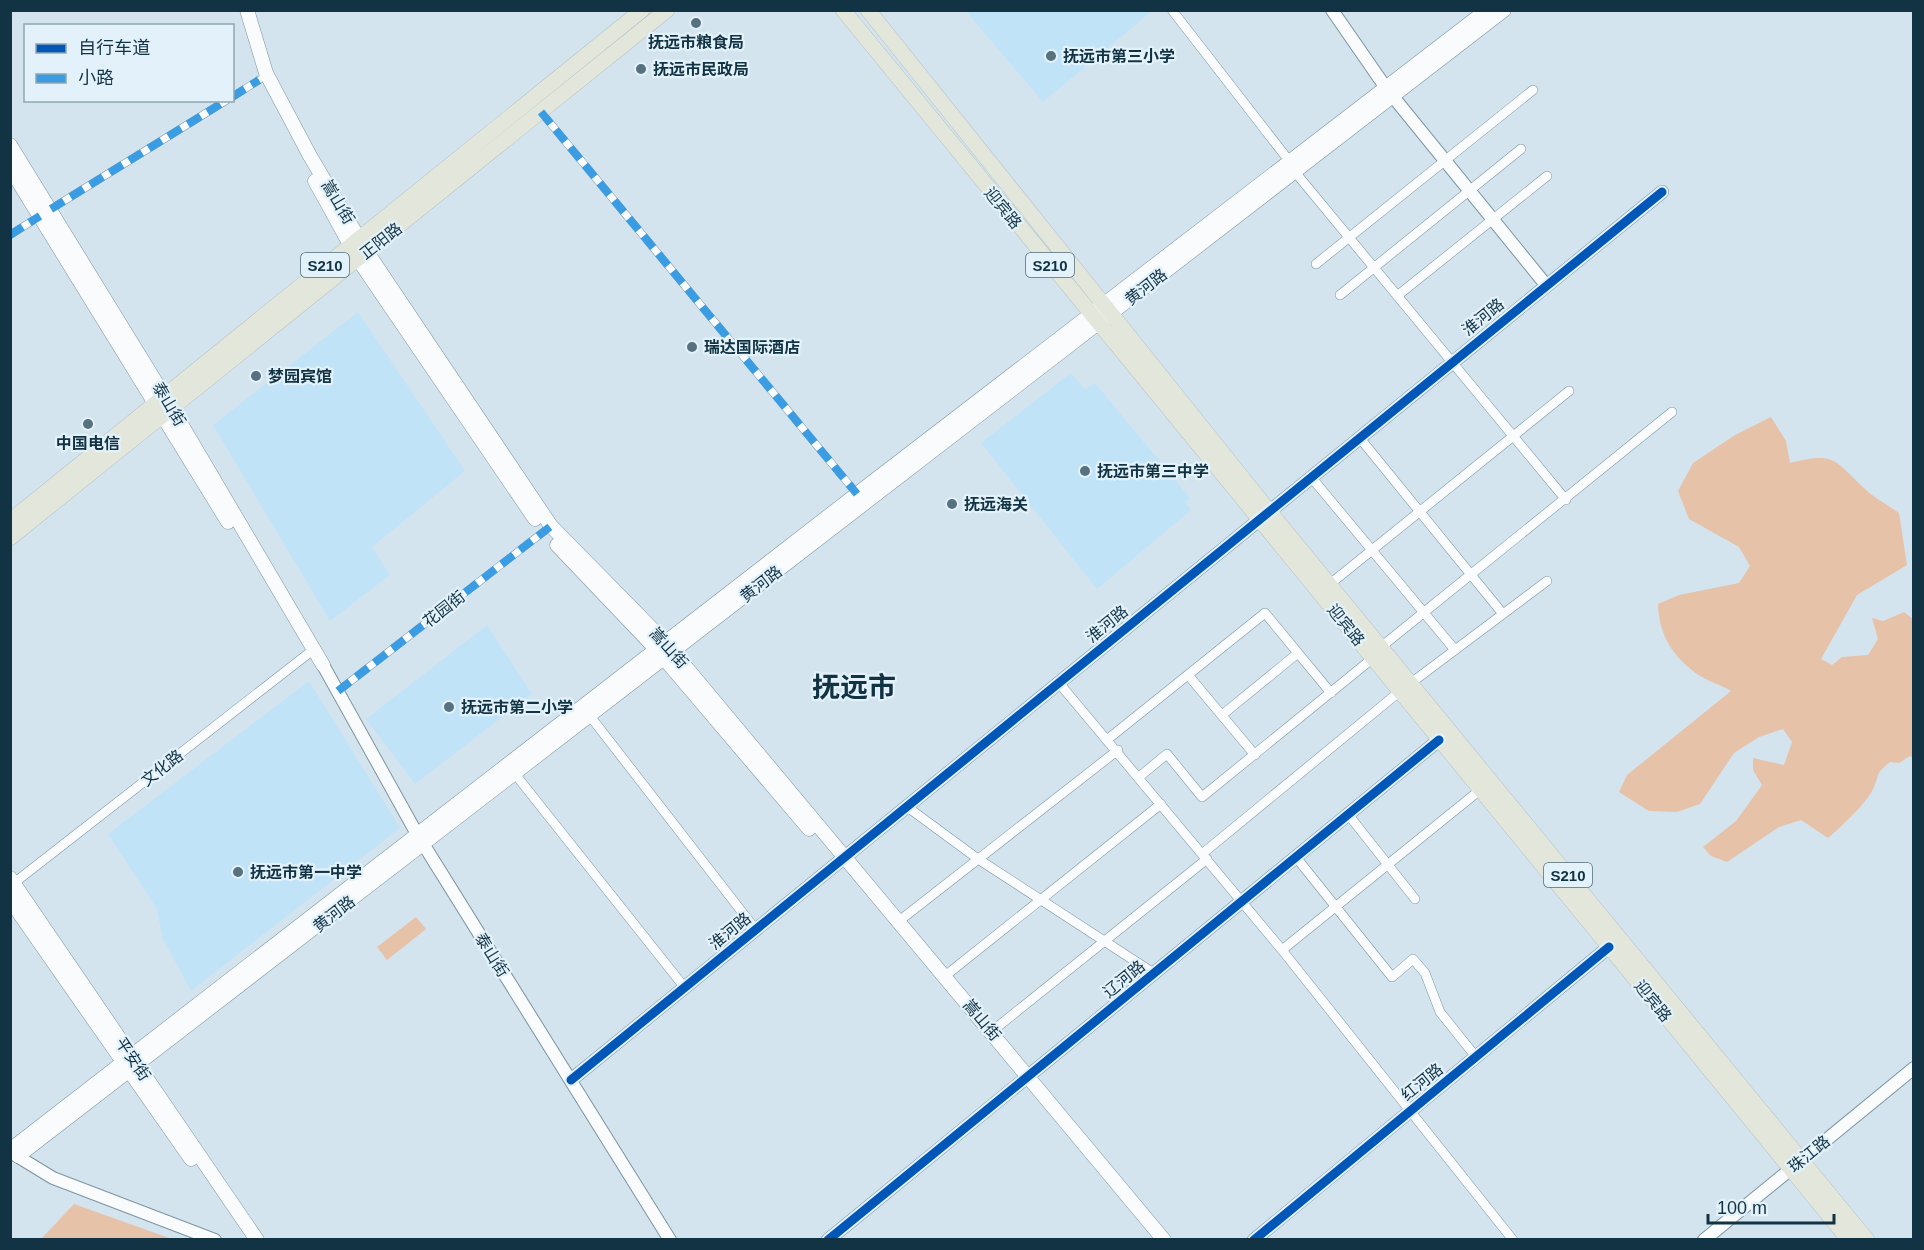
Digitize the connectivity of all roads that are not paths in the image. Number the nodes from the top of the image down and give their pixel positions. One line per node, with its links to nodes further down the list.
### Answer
1 (237, 10): 11 (main road, 嵩山街)
2 (247, 10): 29 (main road, 嵩山街)
3 (642, 10): 29 (main road, 正阳路 / S210)
4 (667, 10): 16 (main road, 正阳路)
5 (843, 10): 37 (main road, 迎宾路 / S210)
6 (868, 10): 36 (main road, 迎宾路 / S210)
7 (1172, 10): 20 (street)
8 (1332, 10): 13 (street)
9 (1487, 10): 13 (main road, 黄河路)
10 (1504, 10): 13 (main road, 黄河路)
11 (259, 81): 14 (street); 29 (main road, 嵩山街)
12 (1533, 90): 19 (street)
13 (1389, 92): 19 (street); 20 (main road, 黄河路)
14 (234, 96)
15 (224, 102): 25 (street)
16 (542, 112): 30 (main road, 正阳路); 45 (street)
17 (10, 145): 25 (main road, 泰山街)
18 (1521, 149): 23 (street)
19 (1444, 161): 23 (street); 28 (street)
20 (1292, 167): 28 (street); 36 (main road, 黄河路)
21 (10, 168): 25 (main road, 泰山街)
22 (1546, 176): 26 (street)
23 (1469, 191): 26 (street); 32 (street)
24 (1662, 192): 33 (street, 淮河路)
25 (45, 213): 27 (street); 40 (main road, 泰山街)
26 (1492, 219): 33 (street); 35 (street)
27 (10, 235)
28 (1348, 237): 31 (street); 32 (street)
29 (355, 241): 30 (main road, 嵩山街); 40 (main road, 正阳路 / S210)
30 (363, 255): 40 (main road, 正阳路); 50 (main road, 嵩山街)
31 (1316, 264)
32 (1373, 267): 34 (street); 35 (street)
33 (1546, 285): 38 (street, 淮河路)
34 (1340, 295)
35 (1397, 296): 38 (street)
36 (1107, 310): 37 (main road, 黄河路); 48 (main road, 迎宾路 / S210)
37 (1094, 320): 45 (main road, 黄河路); 48 (main road, 迎宾路 / S210); 58 (main road, 黄河路)
38 (1452, 362): 42 (street); 43 (street, 淮河路)
39 (1569, 391): 42 (street)
40 (163, 405): 49 (main road, 正阳路 / S210); 51 (main road, 正阳路); 60 (main road, 泰山街); 63 (main road, 泰山街)
41 (1672, 412): 46 (street)
42 (1512, 435): 46 (street); 47 (street)
43 (1359, 437): 44 (street, 淮河路); 47 (street)
44 (1311, 477): 48 (street, 淮河路); 52 (street)
45 (857, 494): 58 (main road, 黄河路)
46 (1566, 500): 53 (street)
47 (1420, 511): 52 (street); 53 (street)
48 (1264, 515): 55 (main road, 迎宾路 / S210); 62 (main road, 迎宾路 / S210); 65 (street, 淮河路)
49 (10, 521)
50 (547, 529): 58 (main road, 嵩山街); 67 (street, 花园街)
51 (10, 538)
52 (1373, 549): 55 (street); 56 (street)
53 (1472, 576): 56 (street); 57 (street)
54 (1547, 581): 57 (street)
55 (1330, 584): 62 (main road, 迎宾路 / S210)
56 (1425, 613): 59 (street); 62 (street)
57 (1503, 614): 59 (street)
58 (665, 650): 70 (main road, 黄河路); 81 (main road, 黄河路); 85 (main road, 嵩山街)
59 (1455, 650): 66 (street)
60 (309, 653): 63 (main road, 泰山街); 87 (street, 文化路)
61 (1298, 653): 64 (street); 68 (street); 69 (street)
62 (1377, 653): 66 (main road, 迎宾路 / S210); 68 (street)
63 (323, 665): 67 (street, 泰山街)
64 (1188, 675): 69 (street); 71 (street)
65 (1059, 683): 71 (street); 79 (street, 淮河路)
66 (1405, 688): 72 (main road, 迎宾路 / S210); 82 (street); 109 (main road, 迎宾路 / S210)
67 (338, 691): 81 (street, 泰山街)
68 (1330, 693): 74 (street)
69 (1222, 715): 74 (street)
70 (590, 716): 75 (main road, 黄河路); 94 (street)
71 (1108, 739): 73 (street)
72 (1439, 740): 77 (main road, 迎宾路 / S210); 80 (street, 辽河路)
73 (1118, 750): 76 (street); 84 (street)
74 (1255, 755): 76 (street)
75 (515, 774): 81 (main road, 黄河路); 100 (street)
76 (1139, 777): 78 (street)
77 (1480, 790): 86 (street); 96 (main road, 迎宾路 / S210)
78 (1161, 804): 82 (street); 90 (street)
79 (906, 807): 84 (street); 85 (street, 淮河路)
80 (1347, 813): 83 (street, 辽河路); 86 (street)
81 (420, 839): 103 (main road, 黄河路); 105 (street, 泰山街)
82 (1205, 856): 91 (street); 95 (street)
83 (1295, 856): 91 (street, 辽河路); 92 (street)
84 (978, 859): 90 (street); 93 (street)
85 (842, 860): 93 (main road, 嵩山街); 94 (street, 淮河路); 106 (main road, 嵩山街)
86 (1387, 864): 88 (street); 92 (street)
87 (12, 880): 103 (main road, 平安街)
88 (1415, 898)
89 (10, 900): 103 (main road, 平安街)
90 (1039, 900): 95 (street); 99 (street)
91 (1242, 902): 97 (street); 98 (street, 辽河路)
92 (1335, 907): 97 (street); 102 (street)
93 (899, 921): 99 (main road, 嵩山街)
94 (756, 930): 100 (street, 淮河路)
95 (1103, 942): 98 (street); 101 (street)
96 (1609, 947): 102 (street, 红河路); 109 (main road, 迎宾路 / S210)
97 (1282, 950): 107 (street)
98 (1155, 974): 106 (street, 辽河路)
99 (945, 976): 101 (main road, 嵩山街)
100 (685, 988): 105 (street, 淮河路)
101 (991, 1032): 106 (main road, 嵩山街)
102 (1476, 1057): 107 (street, 红河路)
103 (130, 1064): 108 (main road, 黄河路); 111 (main road, 平安街); 112 (main road, 平安街)
104 (1914, 1068): 109 (street, 珠江路)
105 (571, 1080): 113 (street, 泰山街)
106 (1025, 1080): 114 (street, 辽河路); 115 (main road, 嵩山街); 116 (main road, 嵩山街)
107 (1411, 1110): 117 (street, 红河路); 118 (street)
108 (13, 1153): 110 (street)
109 (1796, 1164): 119 (street, 珠江路); 120 (main road, 迎宾路 / S210); 121 (main road, 迎宾路 / S210)
110 (215, 1239)
111 (247, 1239)
112 (257, 1239)
113 (670, 1239)
114 (828, 1239)
115 (1153, 1239)
116 (1164, 1239)
117 (1254, 1239)
118 (1513, 1239)
119 (1704, 1239)
120 (1849, 1239)
121 (1868, 1239)

